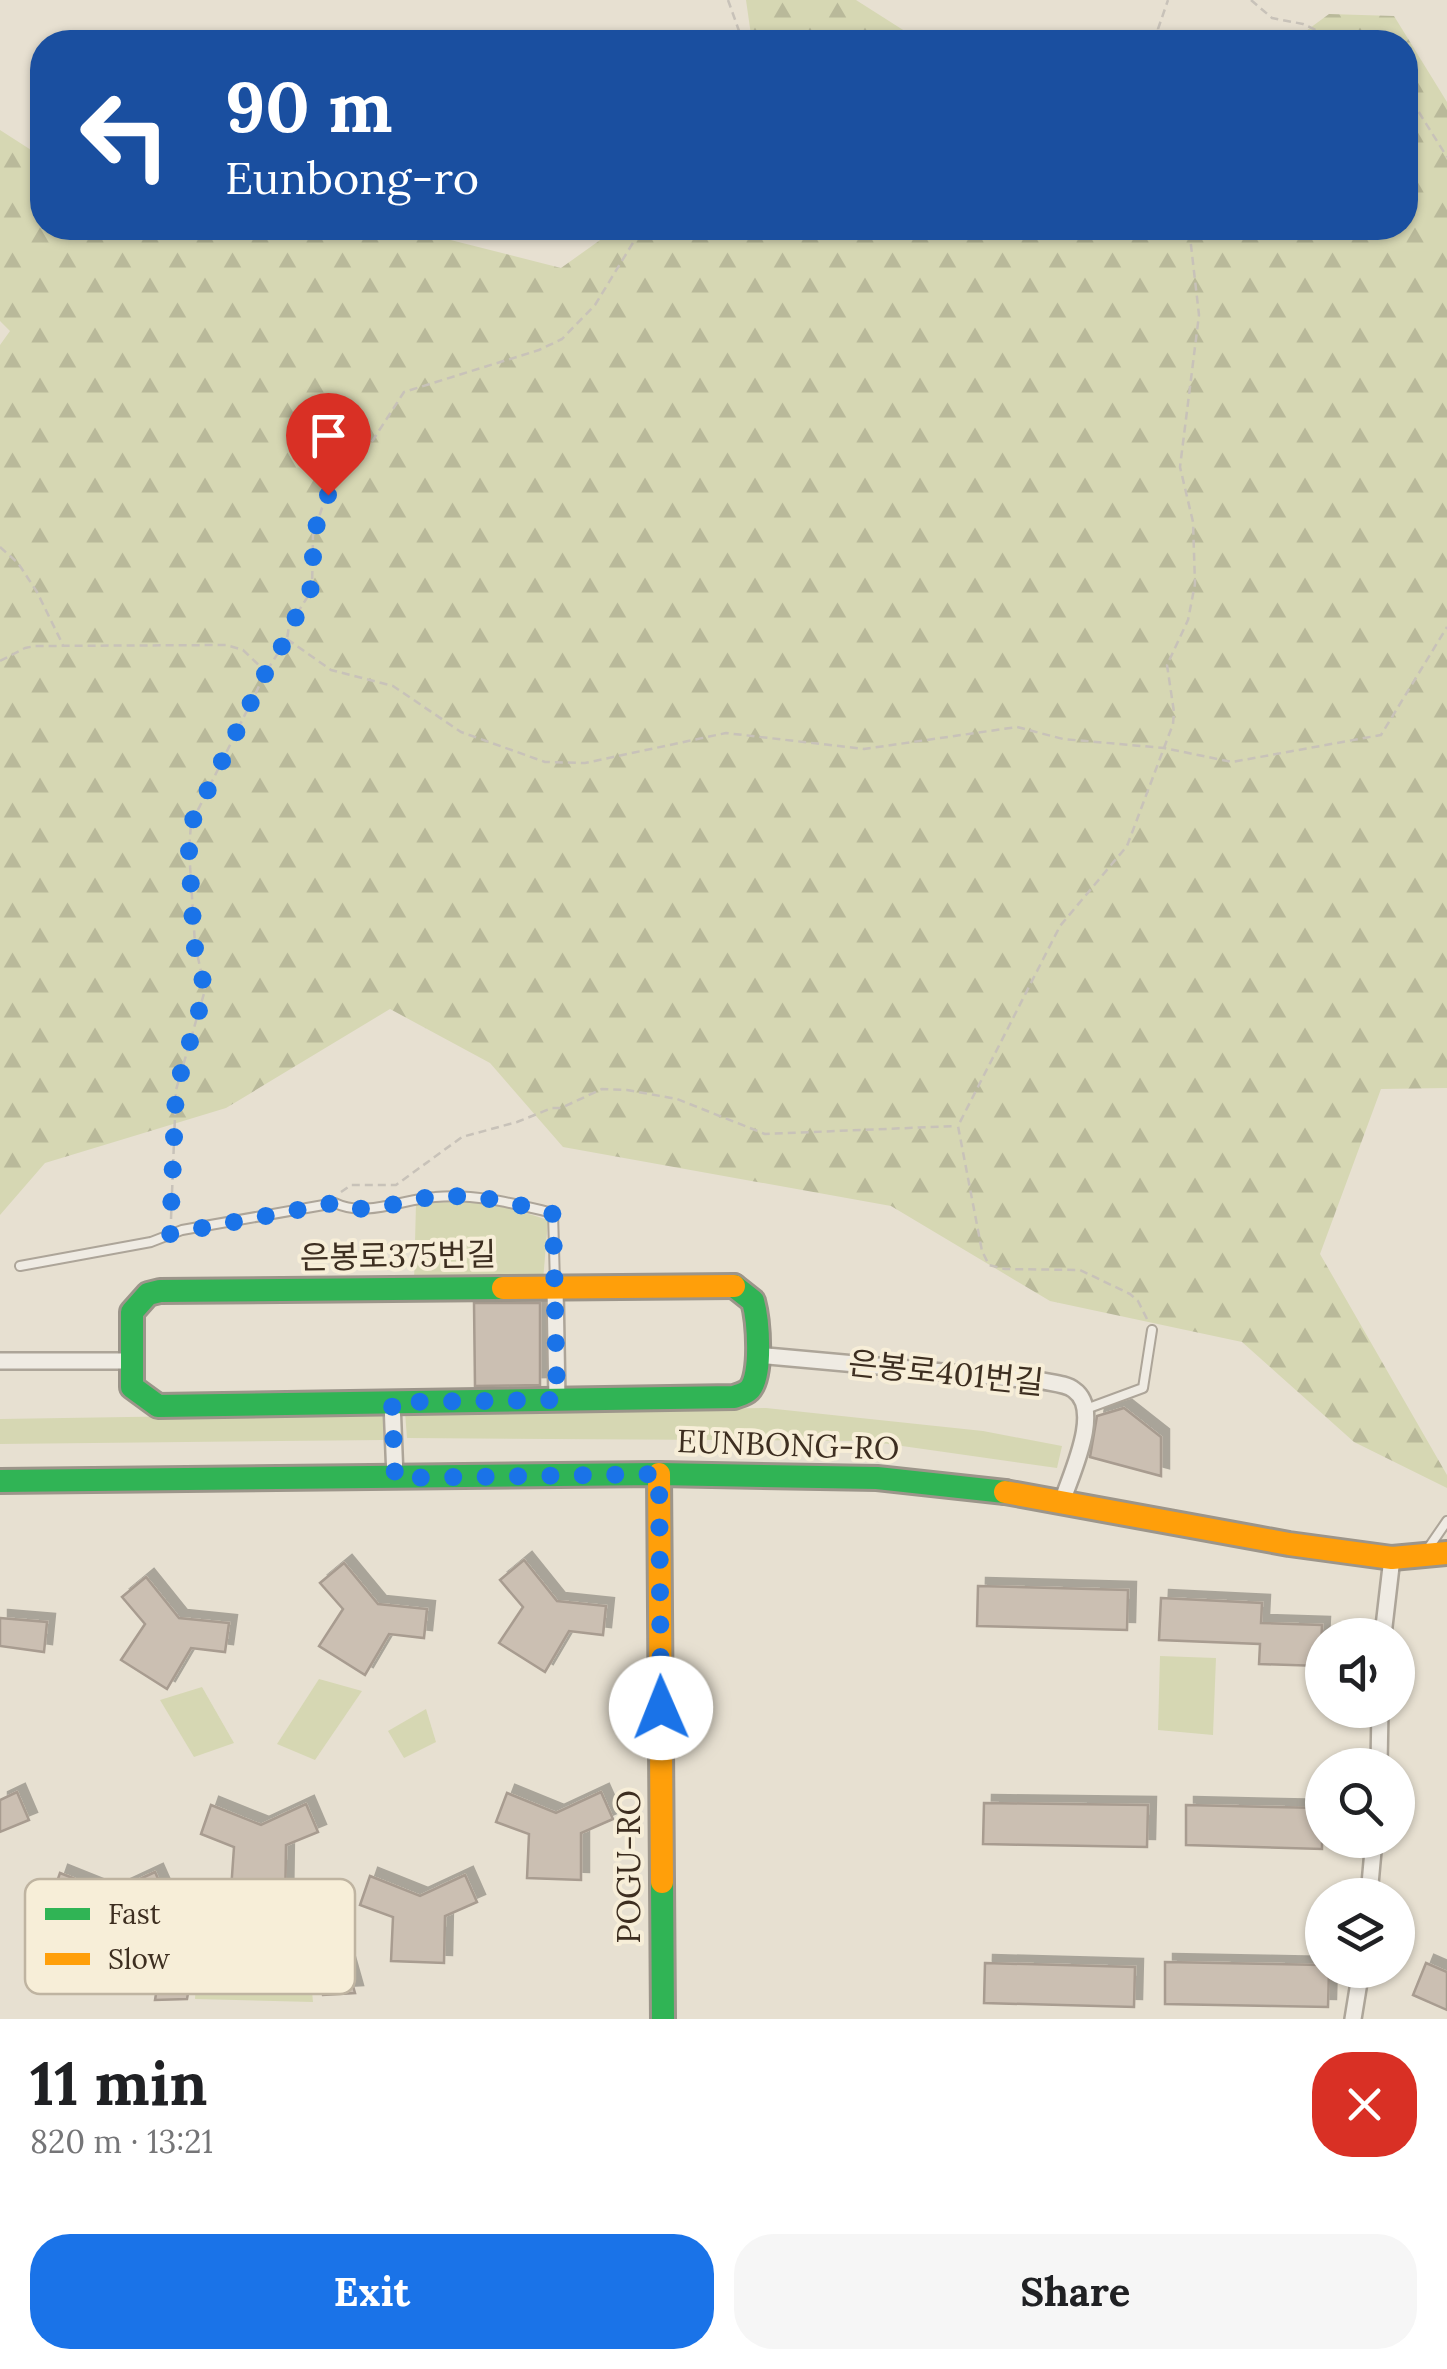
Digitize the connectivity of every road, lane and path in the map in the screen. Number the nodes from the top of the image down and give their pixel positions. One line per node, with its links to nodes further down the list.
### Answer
1 (728, 0): 4 (path)
2 (1168, 0): 5 (path)
3 (1252, 0): 6 (path)
4 (738, 30)
5 (1158, 30)
6 (1316, 30)
7 (1418, 111): 8 (path)
8 (1447, 157)
9 (635, 240): 13 (path)
10 (1191, 240): 17 (path)
11 (0, 547): 14 (path)
12 (1447, 628): 17 (path)
13 (287, 638): 16 (path); 17 (path)
14 (62, 645): 15 (path); 16 (path)
15 (0, 661)
16 (266, 672): 20 (path)
17 (1164, 748): 18 (path)
18 (958, 1126): 19 (path); 23 (path)
19 (329, 1204): 20 (lane); 22 (lane)
20 (170, 1234): 21 (lane)
21 (20, 1266)
22 (556, 1288): 24 (street, 은봉로375번길); 26 (street, 은봉로375번길); 27 (street)
23 (1152, 1330): 29 (lane)
24 (757, 1355): 27 (street, 은봉로375번길); 29 (street, 은봉로401번길)
25 (0, 1361): 26 (street)
26 (130, 1361): 28 (street, 은봉로375번길)
27 (557, 1400): 28 (street, 은봉로375번길)
28 (392, 1402): 31 (street)
29 (1086, 1408): 33 (street, 은봉로401번길)
30 (659, 1474): 31 (street, EUNBONG-RO); 33 (street, EUNBONG-RO); 39 (street, POGU-RO)
31 (395, 1478): 32 (street, EUNBONG-RO)
32 (0, 1481)
33 (1062, 1502): 36 (street, EUNBONG-RO)
34 (1447, 1521): 35 (lane)
35 (1435, 1554): 36 (street, EUNBONG-RO)
36 (1392, 1558): 37 (street)
37 (1385, 1618)
38 (1358, 1988): 40 (street)
39 (663, 2019)
40 (1353, 2019)

